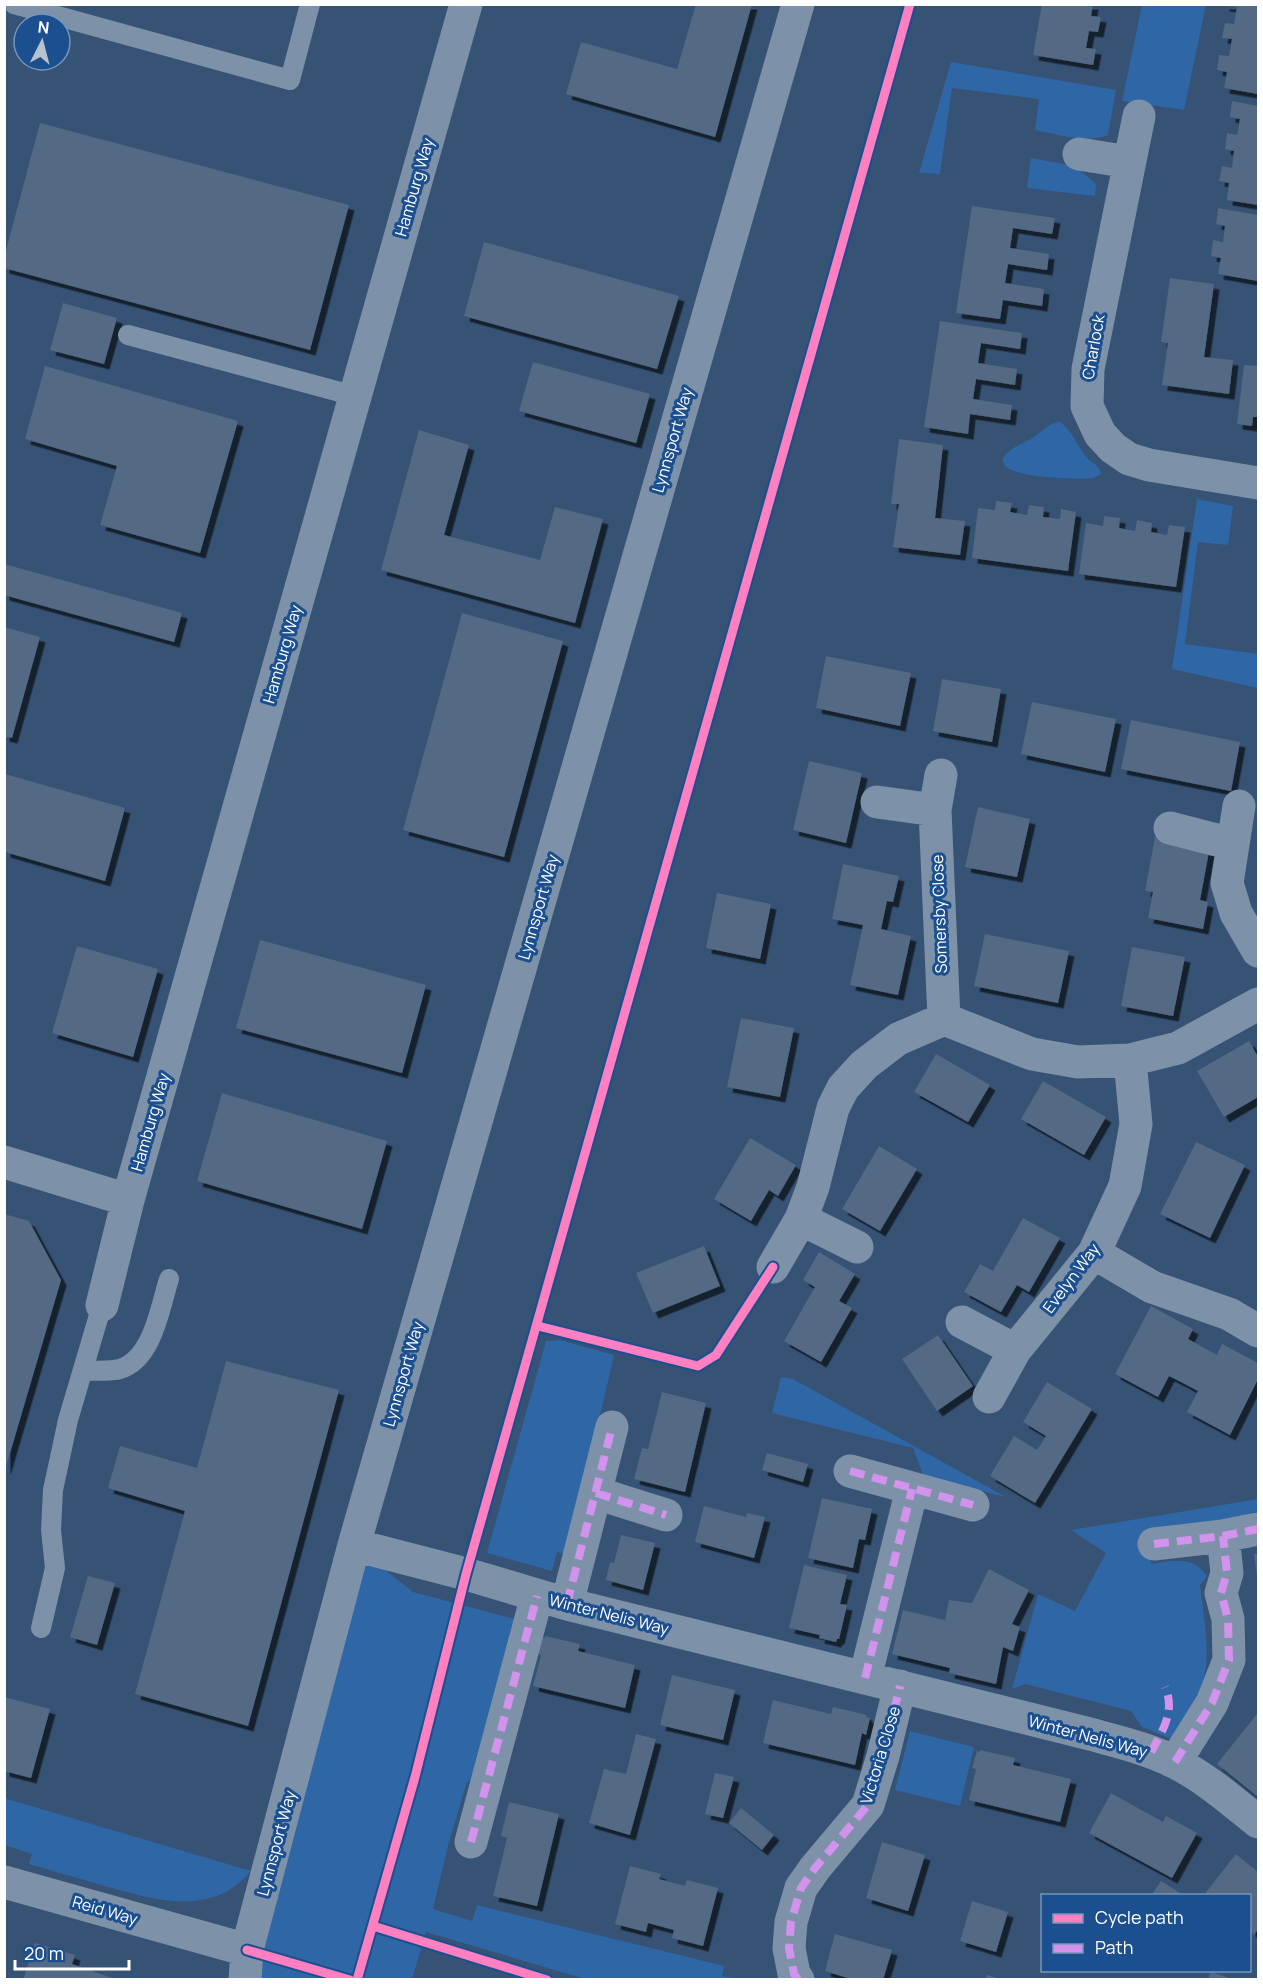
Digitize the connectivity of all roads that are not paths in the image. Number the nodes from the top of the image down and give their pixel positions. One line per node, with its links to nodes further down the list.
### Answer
1 (14, 4): 2 (lane)
2 (310, 4)
3 (466, 4): 9 (street, Hamburg Way)
4 (798, 4): 43 (street, Lynnsport Way)
5 (1139, 116): 7 (street, Charlock)
6 (1079, 154): 7 (street)
7 (1129, 162): 10 (street, Charlock)
8 (128, 335): 9 (lane)
9 (355, 396): 22 (street, Hamburg Way)
10 (1258, 483)
11 (941, 775): 14 (street, Somersby Close)
12 (878, 802): 14 (street)
13 (1239, 806): 16 (street)
14 (935, 810): 19 (street, Somersby Close)
15 (1170, 828): 16 (street)
16 (1232, 844): 17 (street)
17 (1258, 951)
18 (1258, 1004): 20 (street)
19 (944, 1019): 20 (street); 23 (street)
20 (1130, 1060): 25 (street, Evelyn Way)
21 (4, 1162): 22 (street)
22 (129, 1200): 28 (street, Hamburg Way)
23 (801, 1219): 24 (street); 26 (street)
24 (856, 1248)
25 (1094, 1253): 30 (street); 31 (street, Evelyn Way)
26 (772, 1267)
27 (169, 1279): 32 (lane)
28 (102, 1305): 32 (lane)
29 (962, 1322): 31 (street)
30 (1258, 1331)
31 (1015, 1350): 33 (street, Evelyn Way)
32 (83, 1371): 45 (lane)
33 (989, 1397)
34 (612, 1427): 37 (street)
35 (850, 1471): 36 (street)
36 (912, 1489): 38 (street); 46 (street)
37 (596, 1493): 39 (street); 44 (street)
38 (973, 1505)
39 (666, 1515)
40 (1258, 1529): 41 (street)
41 (1223, 1536): 42 (street); 48 (street)
42 (1154, 1544)
43 (354, 1545): 44 (street, Winter Nelis Way); 52 (street, Lynnsport Way)
44 (552, 1600): 46 (street, Winter Nelis Way); 50 (street)
45 (40, 1628)
46 (865, 1678): 47 (street, Winter Nelis Way)
47 (900, 1686): 48 (street, Winter Nelis Way); 53 (street, Victoria Close)
48 (1175, 1762): 49 (street, Winter Nelis Way)
49 (1258, 1822)
50 (471, 1842)
51 (4, 1882): 52 (street, Reid Way)
52 (246, 1965)
53 (798, 1980)

